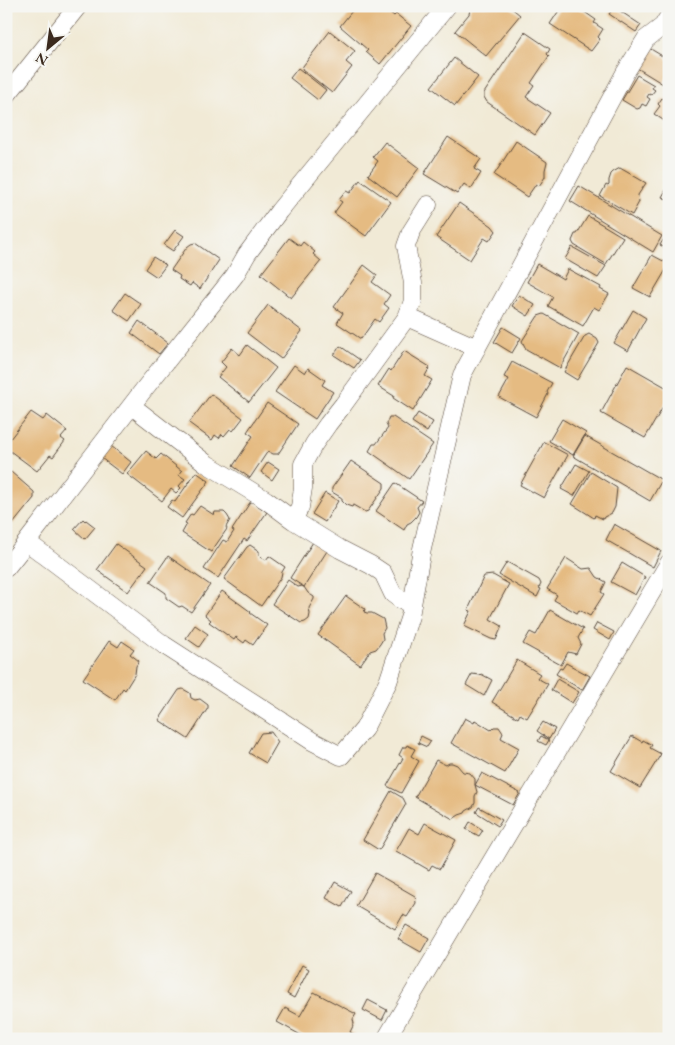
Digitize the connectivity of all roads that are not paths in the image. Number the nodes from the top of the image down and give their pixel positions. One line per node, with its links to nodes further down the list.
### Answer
1 (78, 6): 4 (street)
2 (447, 6): 8 (street)
3 (669, 16): 7 (street)
4 (6, 96)
5 (428, 205): 6 (street)
6 (407, 317): 7 (street); 9 (street)
7 (477, 348): 13 (street)
8 (132, 406): 9 (street); 10 (street)
9 (293, 520): 13 (street)
10 (27, 542): 12 (street); 13 (street)
11 (669, 563): 14 (street)
12 (6, 568)
13 (412, 604)
14 (386, 1039)

